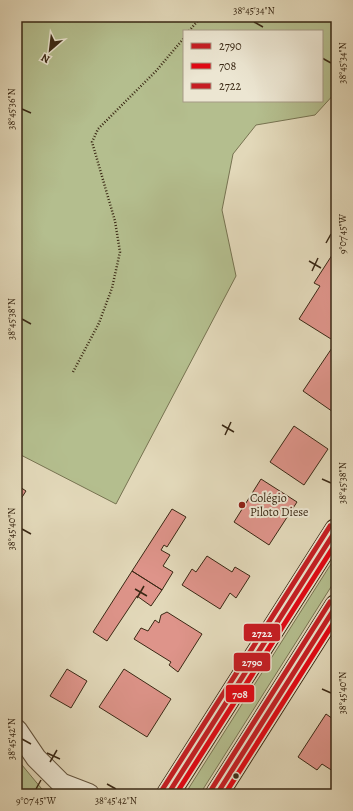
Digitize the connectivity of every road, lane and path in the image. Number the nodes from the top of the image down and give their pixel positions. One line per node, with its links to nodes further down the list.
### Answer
1 (200, 17): 2 (path)
2 (190, 30)
3 (183, 39): 4 (path)
4 (73, 372)
5 (336, 530): 10 (main road)
6 (336, 606): 11 (main road)
7 (17, 730): 8 (street)
8 (68, 789): 9 (street)
9 (89, 794)
10 (168, 794)
11 (217, 794)

